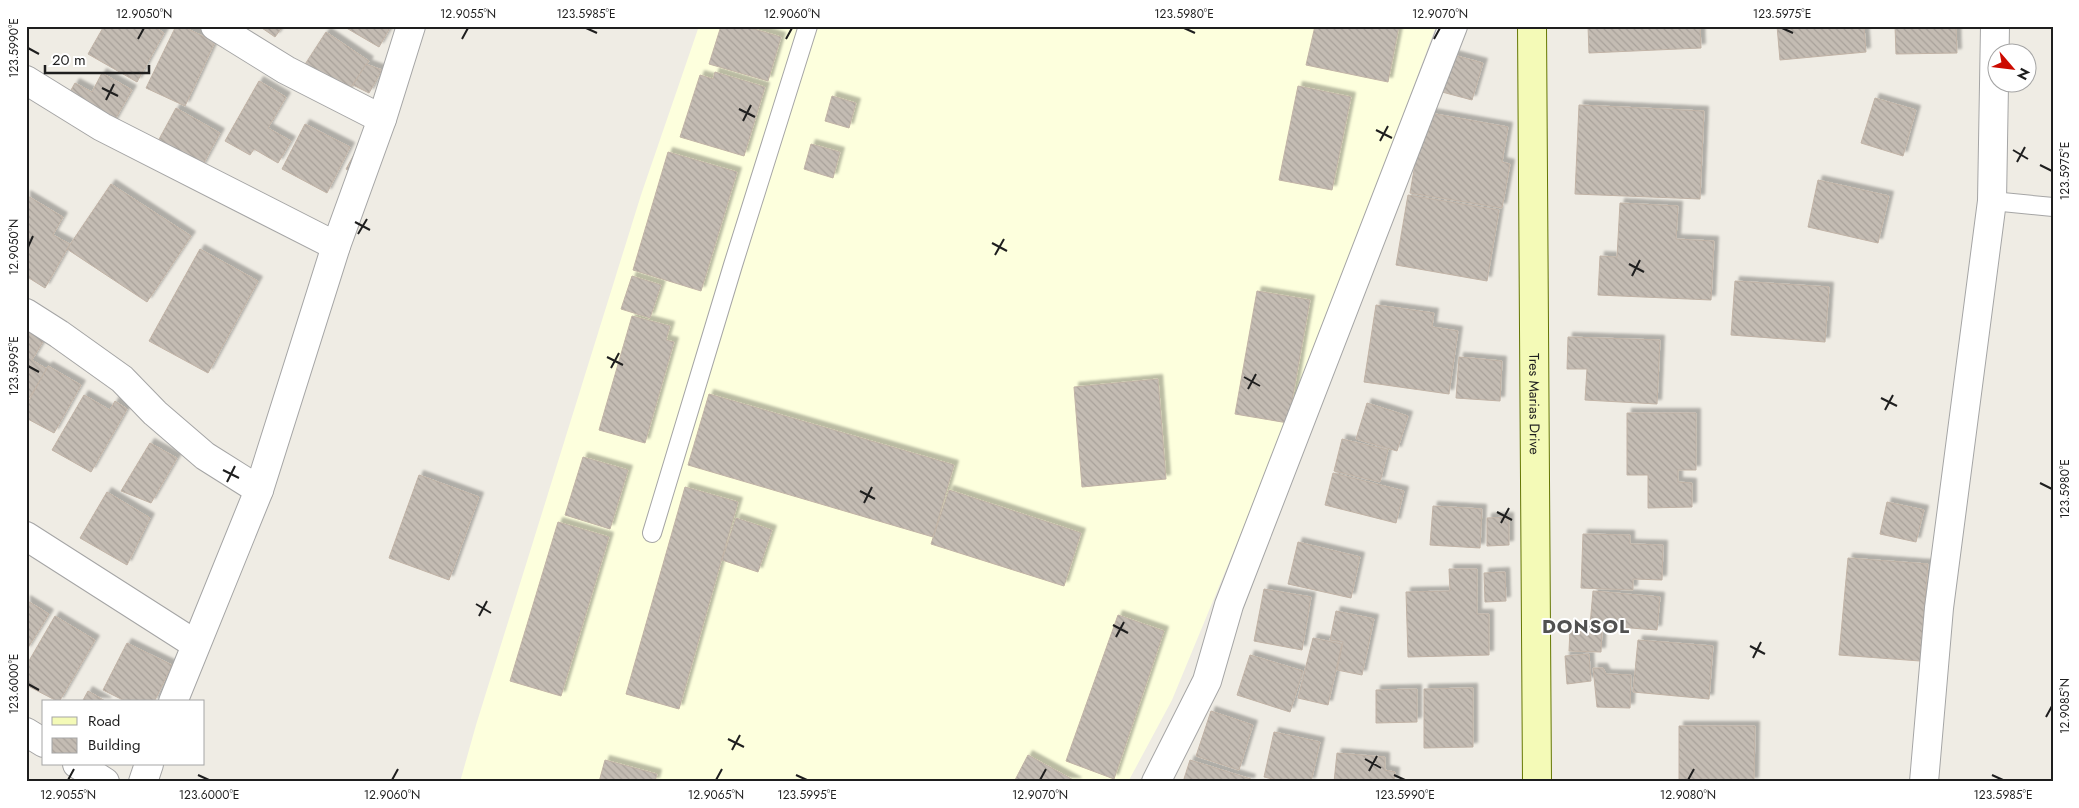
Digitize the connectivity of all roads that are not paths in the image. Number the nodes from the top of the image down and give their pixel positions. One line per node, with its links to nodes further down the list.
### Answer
1 (215, 26): 8 (street)
2 (411, 26): 8 (street)
3 (808, 26): 14 (lane)
4 (1452, 26): 24 (street)
5 (1532, 26): 25 (main road, Tres Marias Drive)
6 (1995, 26): 9 (street)
7 (26, 80): 11 (street)
8 (382, 119): 11 (street)
9 (1992, 201): 10 (lane); 26 (street)
10 (2053, 207)
11 (336, 246): 13 (street)
12 (26, 313): 13 (street)
13 (258, 490): 16 (street)
14 (652, 533)
15 (26, 536): 16 (street)
16 (195, 644): 17 (street)
17 (174, 700)
18 (26, 732): 19 (street)
19 (42, 742)
20 (80, 766): 22 (street)
21 (148, 766): 23 (street)
22 (105, 782)
23 (143, 782)
24 (1156, 782)
25 (1537, 782)
26 (1924, 782)

